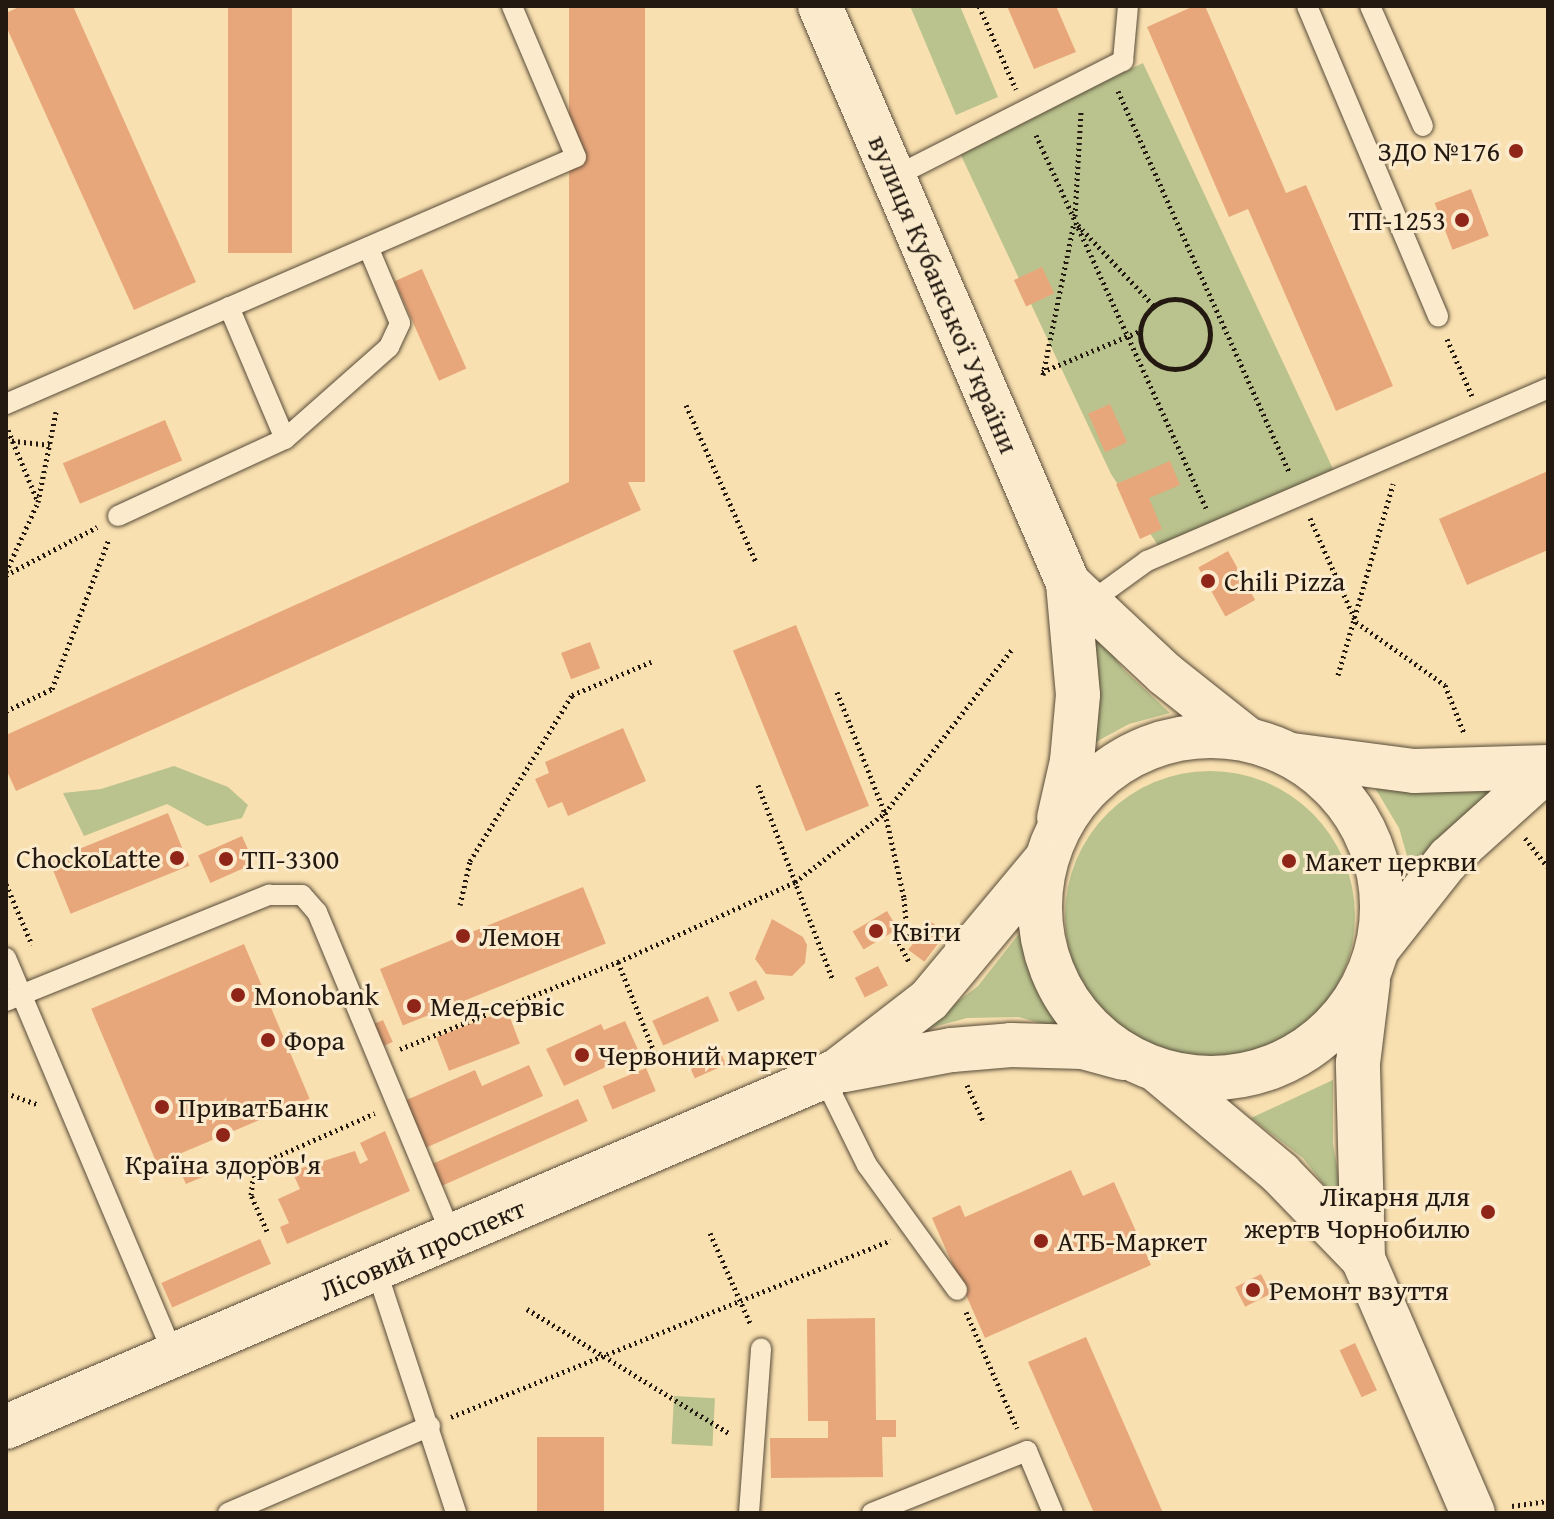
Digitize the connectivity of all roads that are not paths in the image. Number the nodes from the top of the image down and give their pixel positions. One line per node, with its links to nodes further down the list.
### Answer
1 (512, 6): 8 (lane)
2 (820, 6): 7 (street, вулиця Кубанської України)
3 (1128, 6): 7 (lane)
4 (1307, 6): 10 (lane)
5 (1370, 6): 6 (lane)
6 (1423, 126)
7 (894, 177): 15 (street, вулиця Кубанської України)
8 (368, 247): 9 (lane); 13 (lane)
9 (229, 307): 12 (lane); 13 (lane)
10 (1438, 316)
11 (1548, 388): 15 (lane)
12 (6, 404)
13 (285, 439): 14 (lane)
14 (118, 516)
15 (1079, 593): 16 (street, вулиця Кубанської України); 19 (street, вулиця Кубанської України)
16 (1247, 739): 17 (street); 19 (street, Лісовий проспект)
17 (1289, 754): 18 (street); 21 (street)
18 (1548, 768): 21 (street)
19 (1050, 848): 23 (street, вулиця Кубанської України); 24 (street, Лісовий проспект)
20 (6, 958): 22 (lane)
21 (1373, 960): 23 (street, Лісовий проспект); 26 (street)
22 (14, 998): 25 (lane); 30 (lane)
23 (1143, 1065): 24 (street, Лісовий проспект); 26 (street)
24 (830, 1075): 25 (street, Лісовий проспект); 28 (lane)
25 (452, 1237): 27 (street, Лісовий проспект)
26 (1363, 1259): 33 (street)
27 (376, 1269): 30 (street, Лісовий проспект); 31 (lane)
28 (957, 1290)
29 (761, 1348): 36 (lane)
30 (173, 1354): 32 (street, Лісовий проспект)
31 (430, 1426): 34 (lane); 35 (lane)
32 (6, 1427)
33 (1492, 1510)
34 (228, 1513)
35 (456, 1513)
36 (749, 1513)
37 (872, 1513): 38 (lane)
38 (1053, 1513)

